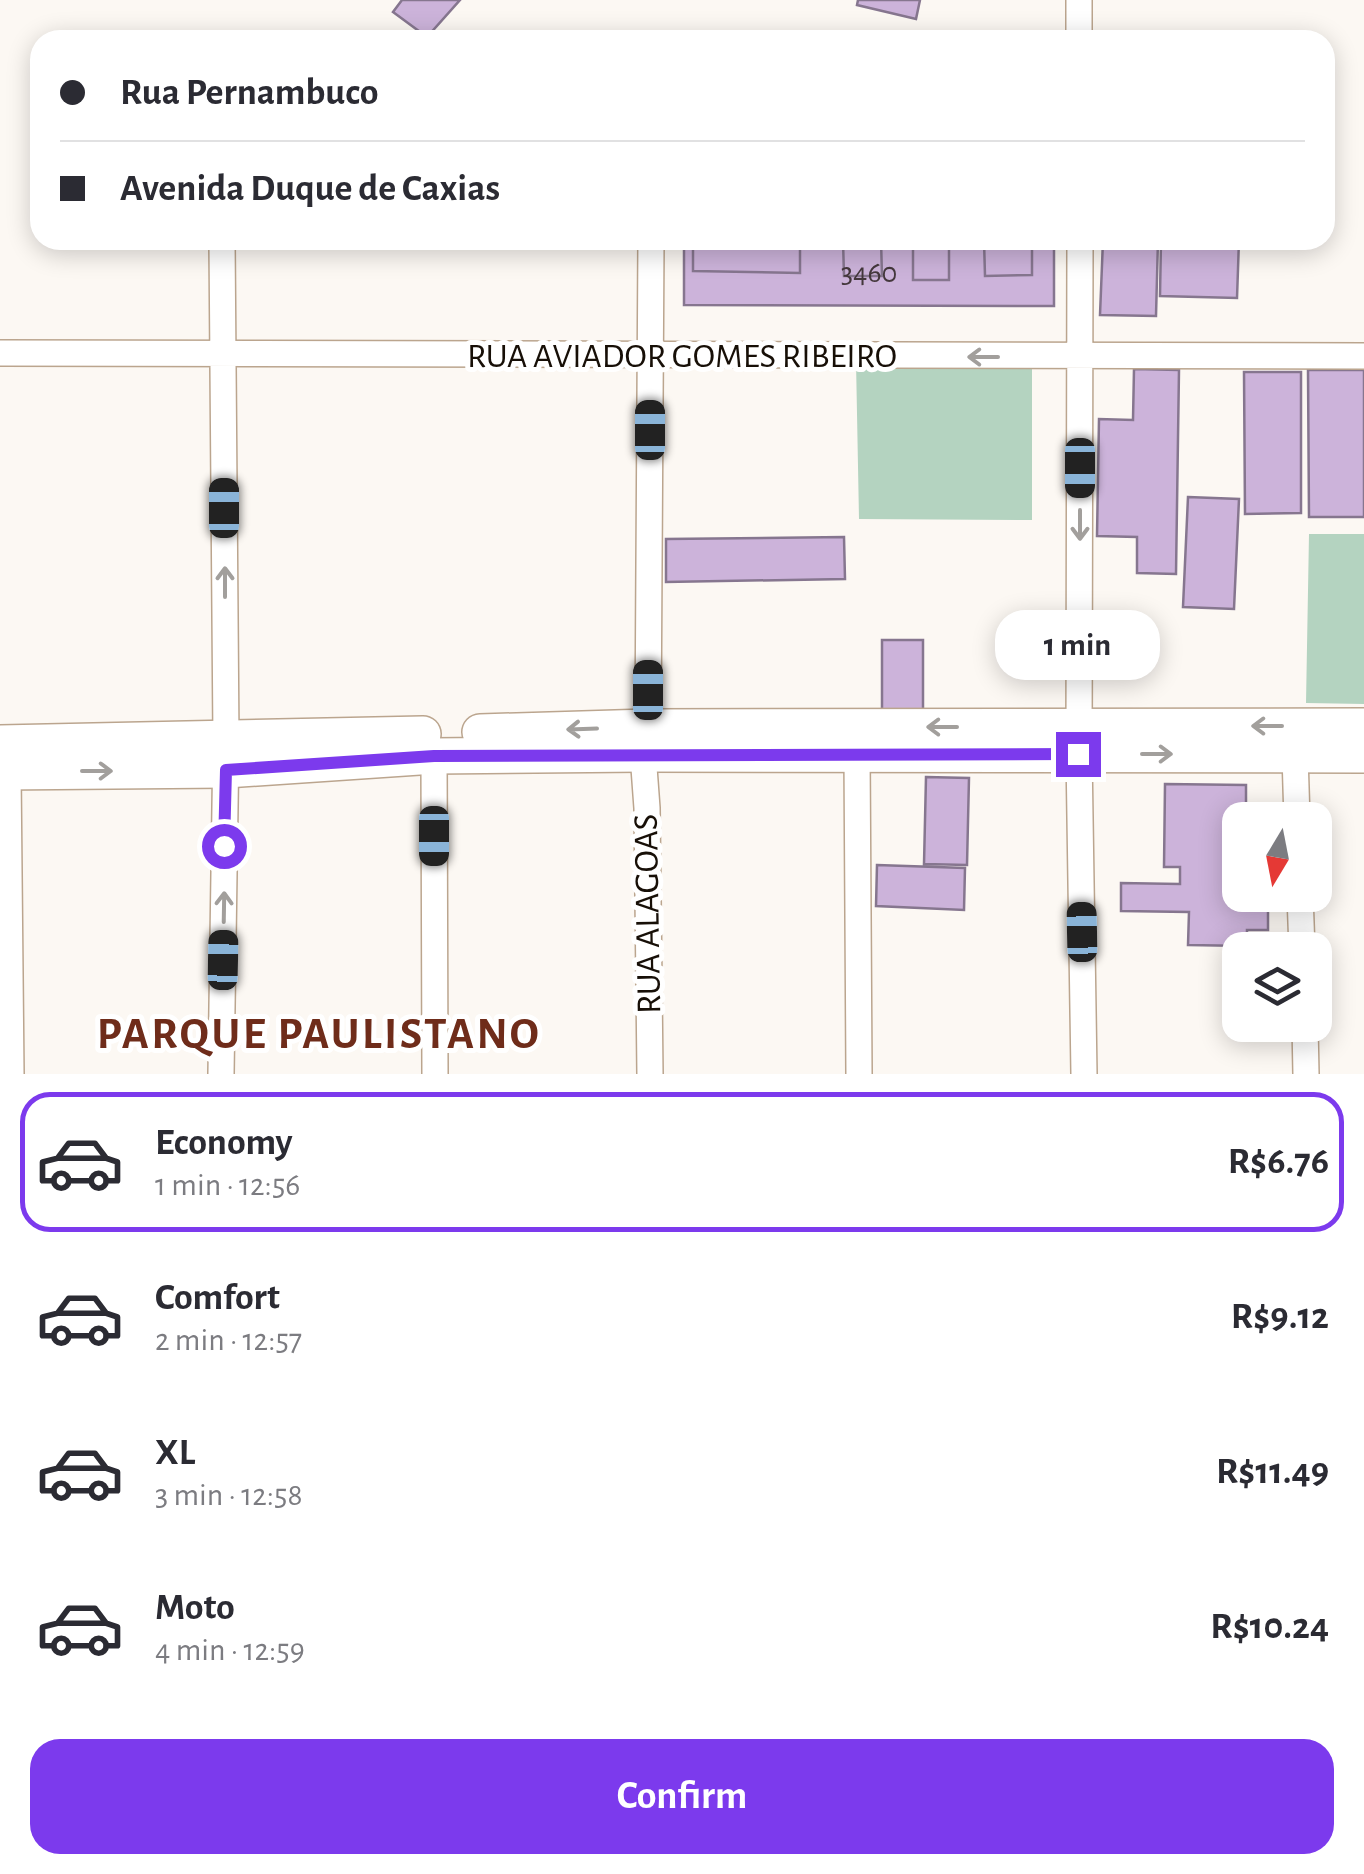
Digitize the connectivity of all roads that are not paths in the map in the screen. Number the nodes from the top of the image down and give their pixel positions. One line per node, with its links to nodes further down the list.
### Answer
1 (1079, 0): 2 (street)
2 (1079, 30)
3 (222, 250): 7 (street)
4 (651, 250): 8 (street, RUA ALAGOAS)
5 (1080, 250): 10 (street)
6 (0, 353): 7 (street, RUA AVIADOR GOMES RIBEIRO)
7 (223, 354): 8 (street, RUA AVIADOR GOMES RIBEIRO); 15 (street, one-way to 7)
8 (651, 355): 10 (street, RUA AVIADOR GOMES RIBEIRO, one-way to 8); 13 (street, RUA ALAGOAS)
9 (1364, 356): 10 (street, RUA AVIADOR GOMES RIBEIRO)
10 (1080, 357): 12 (street, one-way to 12)
11 (1364, 726): 12 (main road, one-way to 12)
12 (1078, 739): 13 (main road, one-way to 13); 14 (main road); 16 (main road, one-way to 16); 27 (street)
13 (646, 740): 14 (main road); 15 (main road, one-way to 15); 17 (main road); 25 (street, RUA ALAGOAS)
14 (857, 754): 26 (street)
15 (226, 755): 17 (main road); 19 (main road); 23 (street, one-way to 15)
16 (1295, 755): 18 (main road); 20 (street)
17 (434, 756): 24 (street)
18 (1364, 756)
19 (3, 762): 22 (street)
20 (1296, 802)
21 (1305, 1042): 28 (street)
22 (11, 1074)
23 (221, 1074)
24 (435, 1074)
25 (650, 1074)
26 (859, 1074)
27 (1084, 1074)
28 (1306, 1074)

